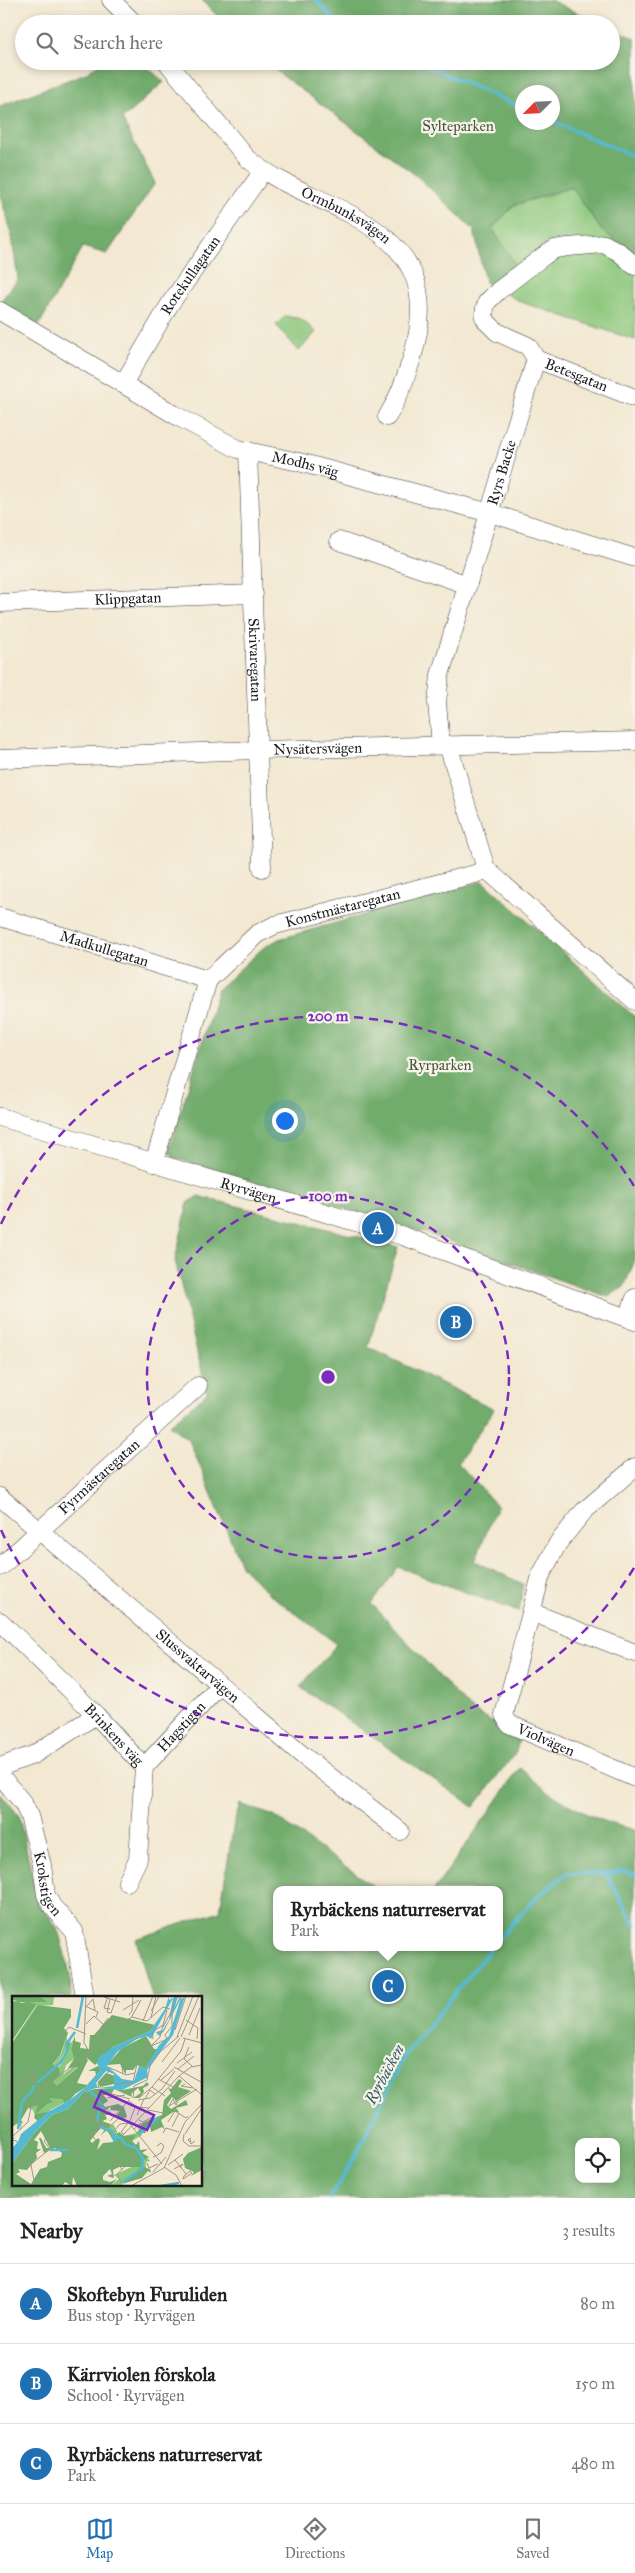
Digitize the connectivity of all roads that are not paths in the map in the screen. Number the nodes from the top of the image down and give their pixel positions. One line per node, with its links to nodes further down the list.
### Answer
1 (111, 0): 2 (street)
2 (125, 15)
3 (173, 70): 4 (street, Ormbunksvägen)
4 (263, 171): 8 (street, Rotekullagatan); 10 (street, Ormbunksvägen)
5 (635, 266): 7 (street, Betesgatan)
6 (0, 311): 8 (street, Modhs väg)
7 (536, 359): 9 (street, Betesgatan); 12 (street, Ryrs Backe)
8 (123, 384): 11 (street, Modhs väg)
9 (635, 398)
10 (387, 417)
11 (248, 451): 12 (street, Modhs väg); 16 (street, Skrivaregatan)
12 (490, 513): 14 (street, Modhs väg); 15 (street, Ryrs Backe)
13 (339, 541): 15 (street)
14 (635, 558)
15 (468, 585): 19 (street, Ryrs Backe)
16 (254, 594): 17 (street, Klippgatan); 20 (street, Skrivaregatan)
17 (0, 603)
18 (635, 741): 19 (street, Nysätersvägen)
19 (445, 745): 20 (street, Nysätersvägen); 23 (street, Ryrs Backe)
20 (258, 750): 21 (street, Nysätersvägen); 22 (street, Skrivaregatan)
21 (0, 759)
22 (262, 868)
23 (486, 869): 25 (street, Konstmästaregatan); 26 (street)
24 (0, 917): 25 (street, Madkullegatan)
25 (208, 980): 28 (street)
26 (635, 1001)
27 (0, 1118): 28 (street, Ryrvägen)
28 (154, 1163): 30 (street, Ryrvägen)
29 (635, 1298): 30 (street)
30 (631, 1319)
31 (198, 1386): 34 (street, Fyrmästaregatan)
32 (635, 1467): 36 (street, Violvägen)
33 (0, 1497): 34 (street, Slussvaktarvägen)
34 (39, 1530): 35 (street, Fyrmästaregatan); 39 (street, Slussvaktarvägen)
35 (0, 1567)
36 (532, 1612): 38 (street); 44 (street, Violvägen)
37 (0, 1621): 40 (street, Brinkens väg)
38 (635, 1653)
39 (220, 1685): 42 (street, Hagstigen); 45 (street, Slussvaktarvägen)
40 (96, 1715): 41 (street); 42 (street, Brinkens väg)
41 (0, 1767)
42 (144, 1767): 46 (street, Brinkens väg)
43 (0, 1775): 47 (street, Krokstigen)
44 (635, 1778)
45 (400, 1831)
46 (127, 1882)
47 (86, 1996)

